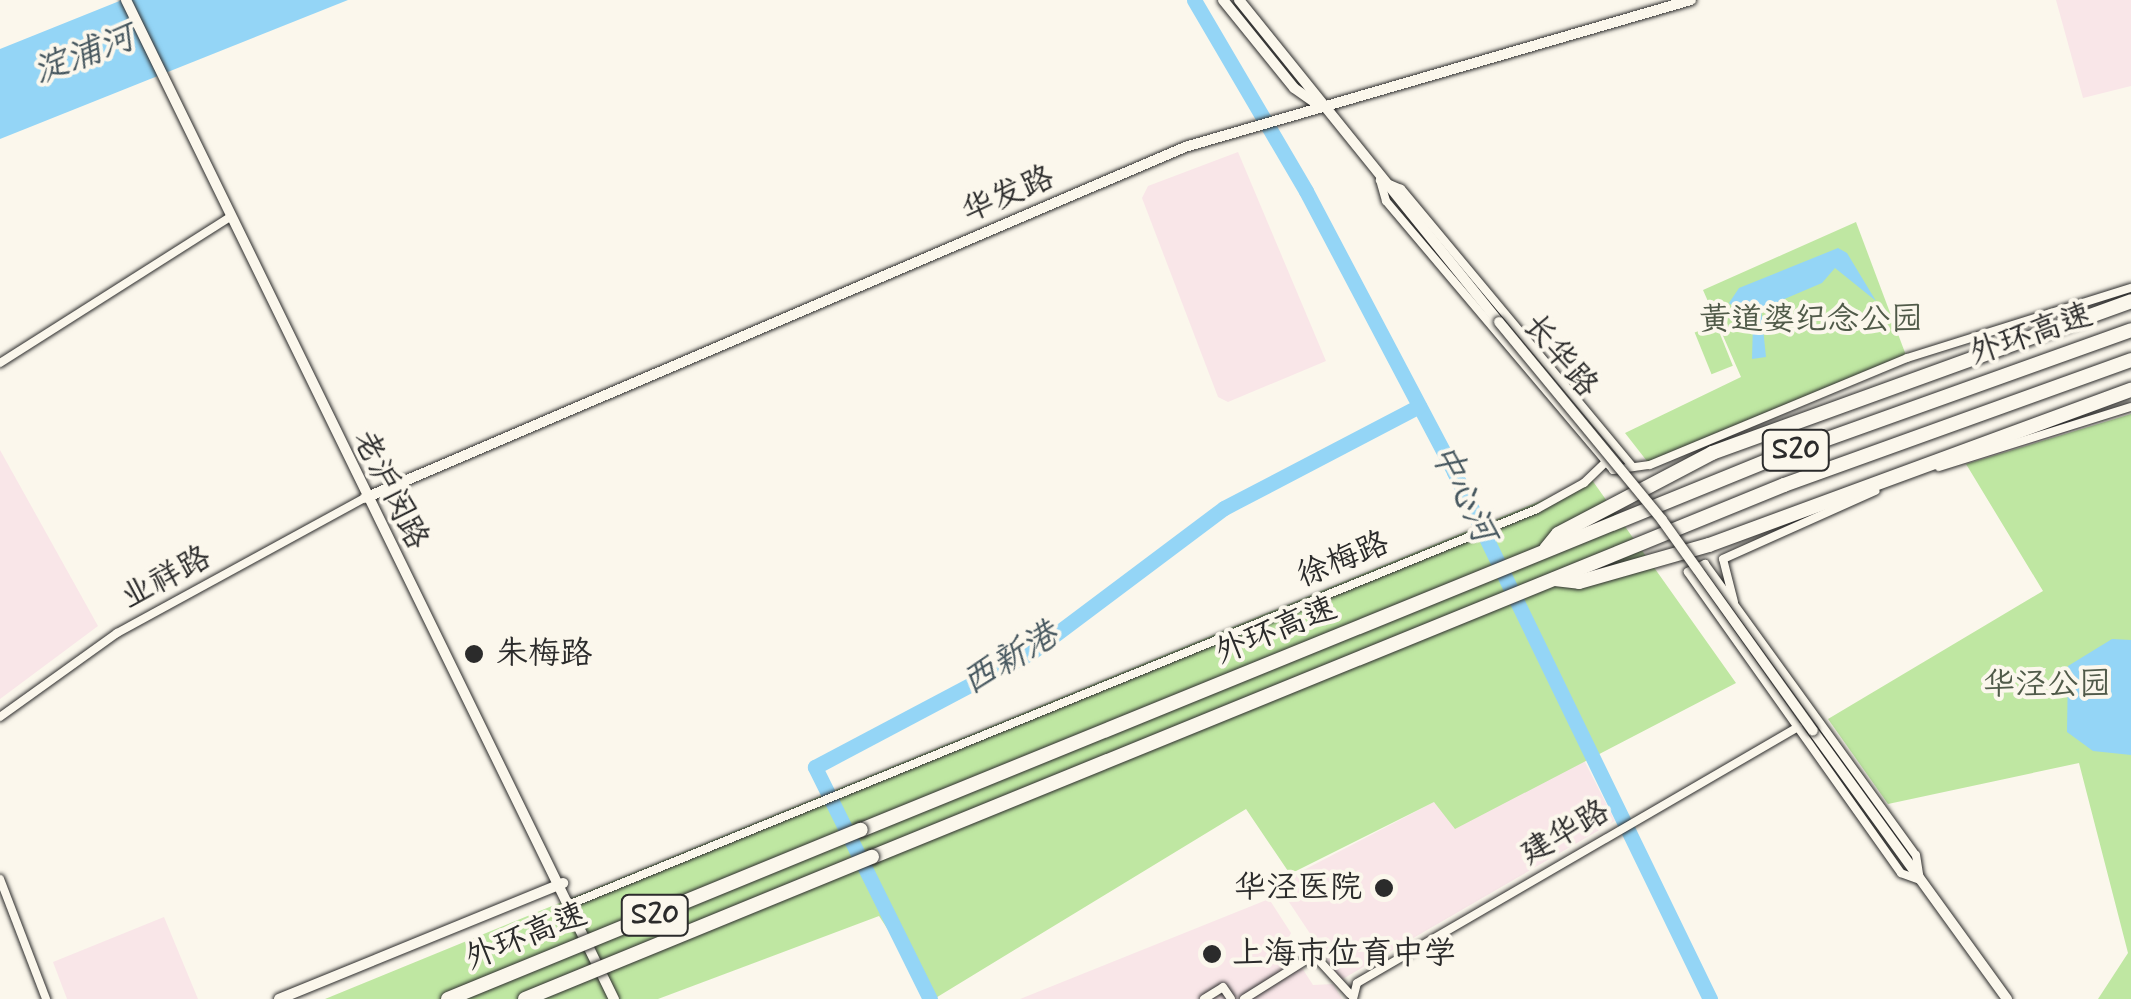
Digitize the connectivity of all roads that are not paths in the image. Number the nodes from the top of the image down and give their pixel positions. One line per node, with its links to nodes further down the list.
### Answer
1 (126, 0): 7 (street, 老沪闵路)
2 (1223, 0): 5 (street, 长华路)
3 (1238, 0): 5 (street, 长华路)
4 (1692, 0): 5 (street, 华发路)
5 (1319, 106): 6 (street, 长华路); 17 (street, 华发路)
6 (1380, 180): 15 (street, 长华路); 16 (street, 长华路); 24 (street, 长华路, bridge)
7 (230, 217): 12 (street); 17 (street, 老沪闵路)
8 (2131, 288): 16 (street)
9 (2131, 300): 18 (highway)
10 (2131, 330): 18 (highway, 外环高速 / S20)
11 (2131, 360): 19 (highway, 外环高速 / S20)
12 (0, 364)
13 (2131, 390): 19 (highway)
14 (2131, 406): 20 (street)
15 (1604, 464): 16 (street); 26 (street, 徐梅路)
16 (1632, 466)
17 (366, 498): 21 (street, 业祥路); 25 (street, 老沪闵路)
18 (1544, 552): 30 (highway, 外环高速 / S20, bridge)
19 (1554, 579): 31 (highway, 外环高速 / S20, bridge)
20 (1736, 606): 22 (street, 长华路); 24 (street, 长华路)
21 (0, 718)
22 (1798, 727): 24 (street, 长华路); 27 (street, 建华路)
23 (0, 879): 28 (street)
24 (1920, 880): 36 (street, 长华路)
25 (564, 883): 26 (street, 老沪闵路); 29 (street)
26 (573, 903): 32 (street, 老沪闵路)
27 (1351, 996): 35 (street)
28 (46, 999)
29 (279, 999)
30 (448, 999)
31 (525, 999)
32 (614, 999)
33 (1204, 999): 34 (street)
34 (1230, 999)
35 (1244, 999)
36 (2007, 999)

